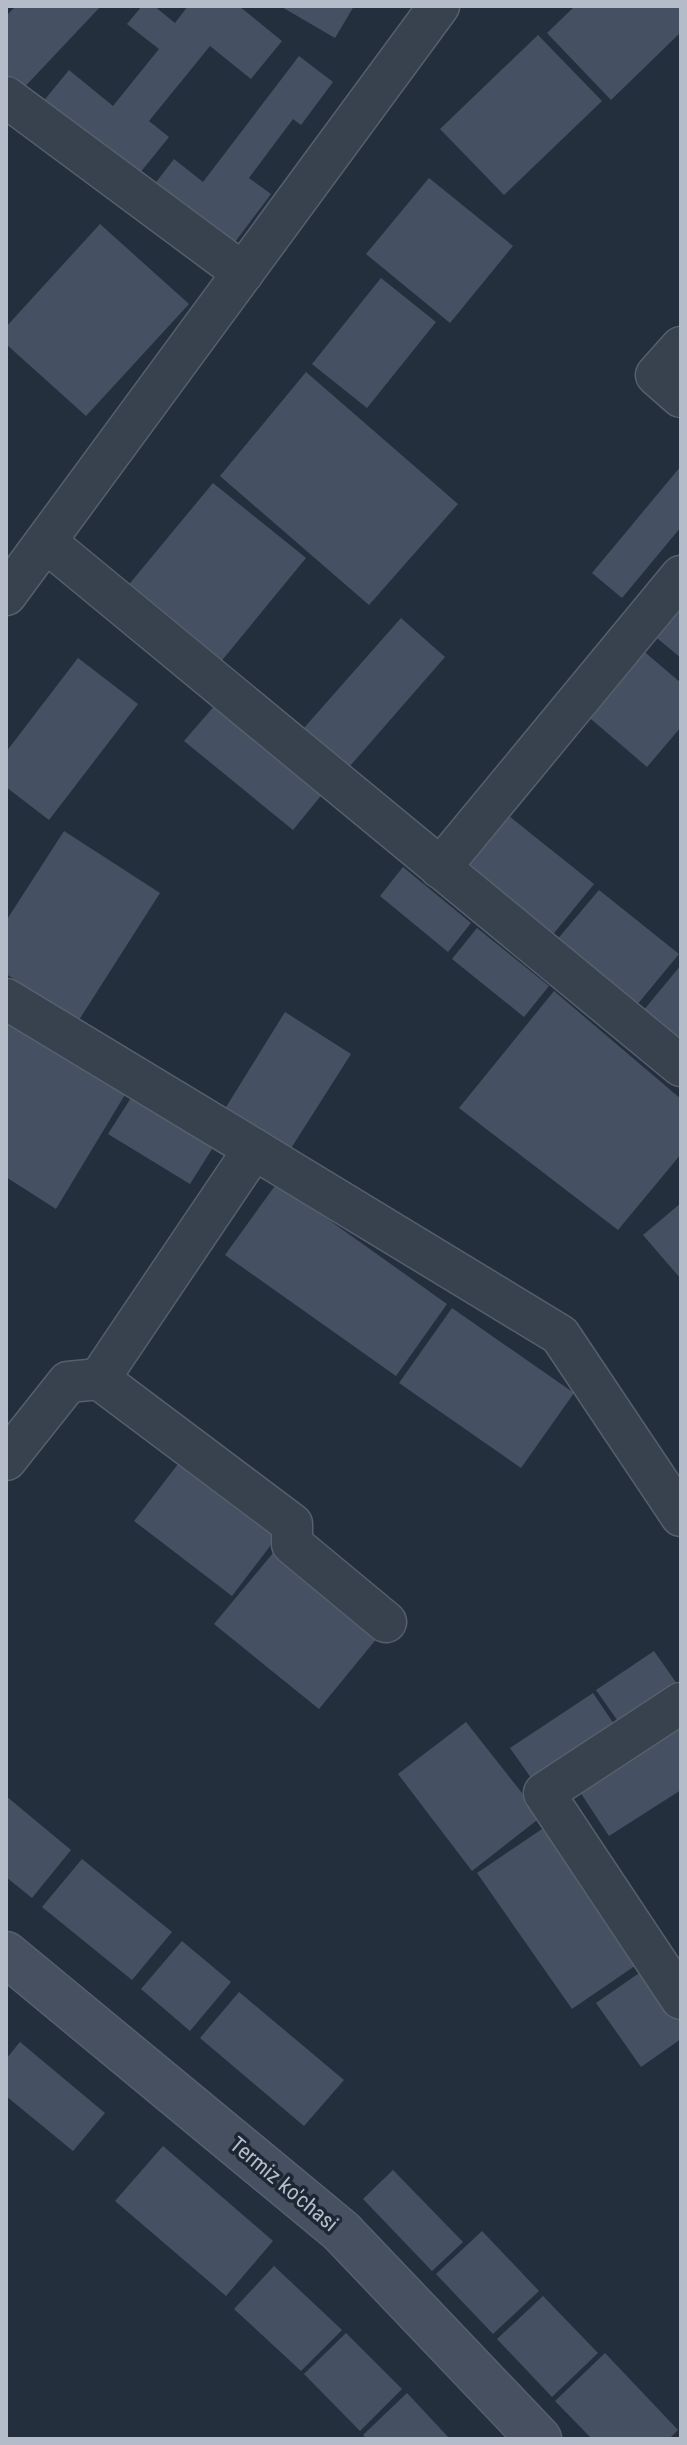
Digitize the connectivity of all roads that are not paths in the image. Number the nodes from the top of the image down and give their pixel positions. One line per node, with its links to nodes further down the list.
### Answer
1 (439, 6): 3 (street)
2 (6, 97): 3 (street)
3 (243, 273): 6 (street)
4 (681, 347): 5 (street)
5 (681, 397)
6 (46, 542): 8 (street); 9 (street)
7 (681, 576): 9 (street)
8 (6, 595)
9 (440, 868): 11 (street)
10 (6, 999): 12 (street)
11 (681, 1066)
12 (254, 1149): 13 (street); 15 (street)
13 (99, 1379): 14 (street); 16 (street)
14 (6, 1460)
15 (681, 1516)
16 (386, 1622)
17 (681, 1703): 19 (street)
18 (6, 1954): 20 (main road, Termiz ko'chasi)
19 (681, 1999)
20 (539, 2439)

